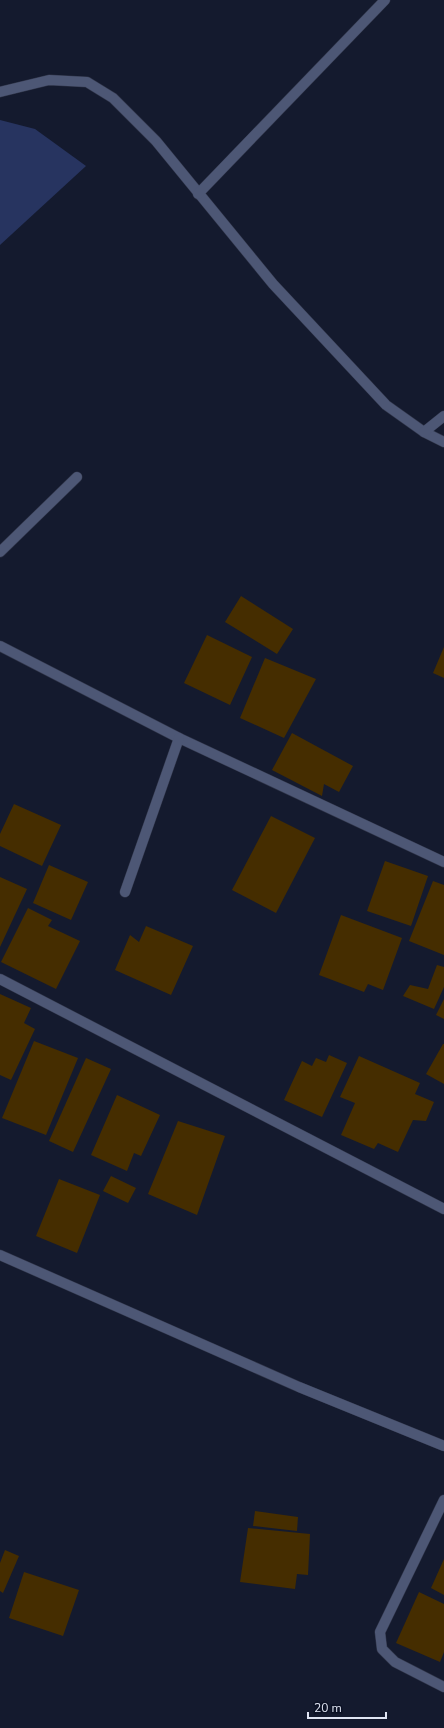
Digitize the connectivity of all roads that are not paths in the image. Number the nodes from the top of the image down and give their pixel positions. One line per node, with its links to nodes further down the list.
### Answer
1 (385, 0): 3 (street)
2 (0, 92): 3 (street)
3 (198, 194): 5 (street)
4 (444, 416): 5 (street)
5 (424, 432): 6 (street)
6 (444, 442)
7 (77, 477): 8 (street)
8 (0, 552)
9 (0, 646): 10 (street)
10 (179, 738): 11 (street); 12 (street)
11 (444, 862)
12 (126, 892)
13 (0, 979): 14 (street)
14 (444, 1209)
15 (0, 1255): 16 (street)
16 (444, 1446)
17 (444, 1500): 18 (street)
18 (444, 1686)

